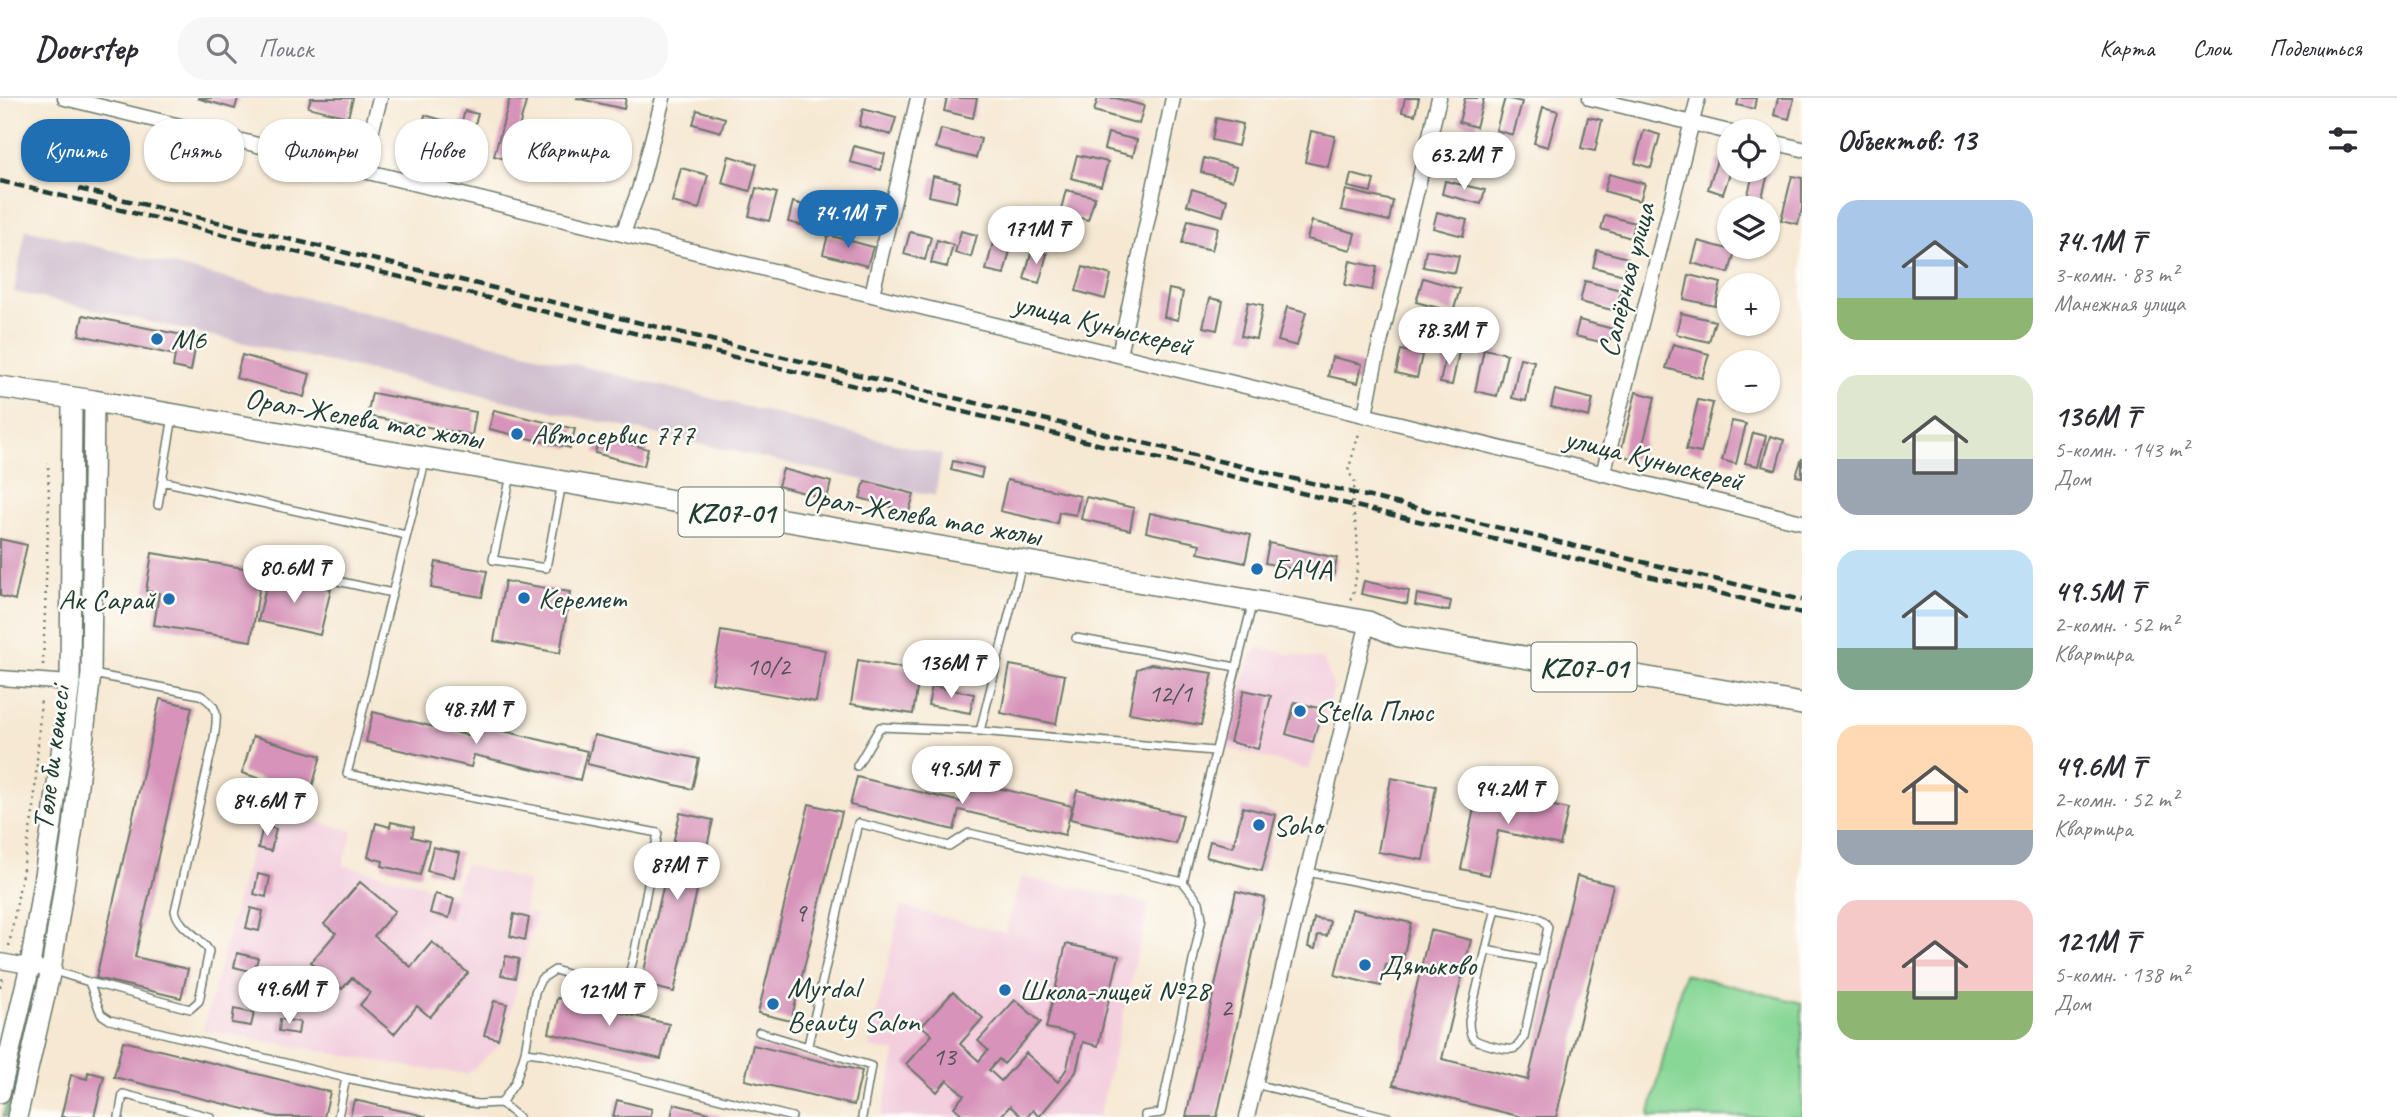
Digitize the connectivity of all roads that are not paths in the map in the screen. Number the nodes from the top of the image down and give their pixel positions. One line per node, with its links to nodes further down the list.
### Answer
1 (65, 98): 12 (street, улица Куныскерей)
2 (380, 98): 9 (street)
3 (663, 98): 16 (street)
4 (918, 98): 17 (street)
5 (1174, 98): 18 (street)
6 (1439, 98): 23 (street)
7 (1590, 98): 10 (street)
8 (1698, 98): 10 (street, Сапёрная улица)
9 (375, 119)
10 (1692, 122): 11 (street); 26 (street, Сапёрная улица)
11 (1717, 129)
12 (258, 144)
13 (1780, 144): 14 (street)
14 (1802, 149)
15 (381, 174): 16 (street, улица Куныскерей)
16 (622, 233): 17 (street, улица Куныскерей)
17 (872, 294): 18 (street, улица Куныскерей)
18 (1119, 355): 23 (street, улица Куныскерей)
19 (0, 387): 20 (main road, Орал-Желева тас жолы)
20 (72, 398): 21 (main road, Орал-Желева тас жолы); 41 (main road, Төле би көшесі)
21 (94, 401): 22 (main road, Орал-Желева тас жолы / KZ07-01); 39 (main road, Төле би көшесі)
22 (173, 415): 24 (main road, Орал-Желева тас жолы / KZ07-01); 27 (lane)
23 (1365, 415): 26 (street, улица Куныскерей)
24 (426, 459): 25 (main road, Орал-Желева тас жолы / KZ07-01); 31 (lane)
25 (512, 474): 28 (main road, Орал-Желева тас жолы / KZ07-01); 28 (lane)
26 (1603, 474): 30 (street, улица Куныскерей)
27 (162, 481): 29 (lane); 31 (lane)
28 (562, 483): 32 (main road, Орал-Желева тас жолы / KZ07-01)
29 (158, 505)
30 (1802, 522)
31 (406, 535): 34 (lane)
32 (1022, 563): 35 (main road, Орал-Желева тас жолы / KZ07-01); 43 (lane)
33 (269, 566): 34 (lane)
34 (392, 593): 57 (lane)
35 (1253, 601): 36 (main road, Орал-Желева тас жолы / KZ07-01); 38 (lane)
36 (1368, 622): 42 (main road, KZ07-01); 46 (street)
37 (1076, 638): 38 (lane)
38 (1236, 667): 44 (lane)
39 (91, 674): 53 (main road, Төле би көшесі); 54 (lane)
40 (0, 678): 41 (street)
41 (70, 683): 52 (main road, Төле би көшесі)
42 (1802, 704)
43 (980, 731): 44 (lane); 45 (lane)
44 (1214, 751): 47 (lane)
45 (857, 766)
46 (1306, 872): 48 (lane); 59 (street)
47 (1183, 882): 56 (lane); 69 (lane)
48 (1496, 908): 49 (lane); 51 (lane)
49 (1486, 950): 51 (lane); 51 (lane)
50 (3, 961): 52 (street)
51 (1542, 961)
52 (30, 966): 53 (street); 60 (main road, Төле би көшесі)
53 (51, 970): 54 (lane); 62 (main road, Төле би көшесі)
54 (89, 982): 58 (lane)
55 (759, 1032): 56 (lane)
56 (808, 1045): 68 (lane)
57 (525, 1052): 61 (lane); 67 (lane)
58 (346, 1078): 61 (lane); 65 (lane)
59 (1255, 1084): 70 (street); 71 (lane)
60 (0, 1093)
61 (501, 1103): 66 (lane)
62 (17, 1117)
63 (119, 1117): 64 (lane)
64 (211, 1117)
65 (338, 1117)
66 (518, 1117)
67 (792, 1117)
68 (862, 1117)
69 (1144, 1117)
70 (1247, 1117)
71 (1388, 1117)

